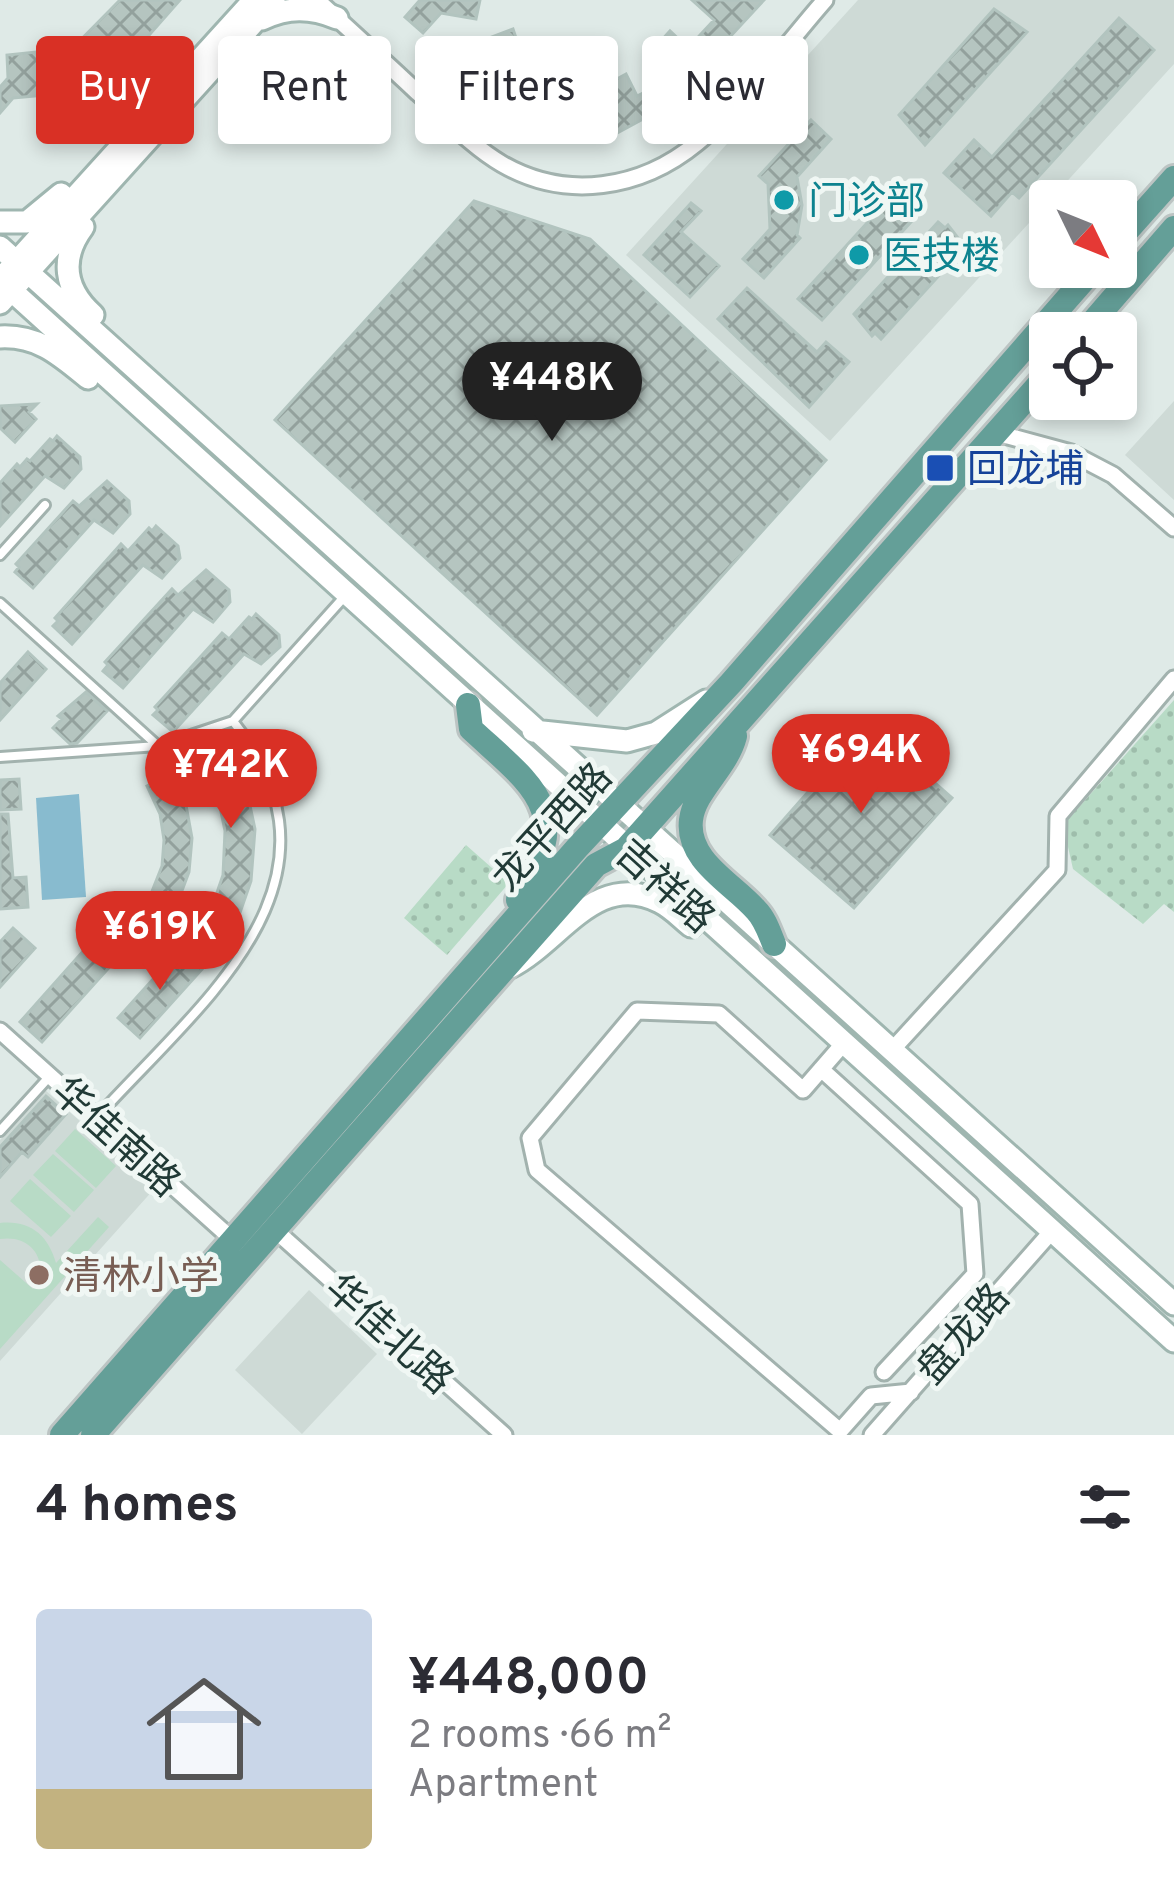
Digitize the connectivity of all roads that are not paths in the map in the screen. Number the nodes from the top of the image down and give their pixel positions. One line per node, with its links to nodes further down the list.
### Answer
1 (244, 0): 8 (main road)
2 (254, 0): 8 (main road)
3 (274, 0): 7 (main road)
4 (317, 0): 6 (street)
5 (826, 0): 6 (street)
6 (337, 18): 7 (main road)
7 (247, 30): 13 (main road)
8 (216, 41): 9 (main road)
9 (194, 66)
10 (112, 144): 15 (main road)
11 (124, 144): 17 (main road)
12 (1174, 178): 14 (main road)
13 (108, 183): 17 (main road); 22 (main road)
14 (1137, 220)
15 (0, 222)
16 (1174, 228): 20 (main road)
17 (15, 260): 19 (main road); 22 (main road, 吉祥路)
18 (1077, 288): 32 (main road, 龙平西路)
19 (4, 291): 24 (main road, 吉祥路)
20 (1102, 312)
21 (0, 337): 24 (main road)
22 (159, 390): 36 (main road, 吉祥路)
23 (1029, 396): 25 (main road, 龙平西路)
24 (141, 408): 29 (main road, 吉祥路)
25 (997, 433): 27 (street); 35 (main road, 龙平西路)
26 (45, 505): 28 (lane)
27 (1174, 528)
28 (0, 555)
29 (346, 594): 33 (main road, 吉祥路); 34 (lane)
30 (0, 603): 37 (lane)
31 (1174, 679): 48 (street)
32 (731, 683): 36 (main road); 39 (main road, 龙平西路)
33 (468, 705): 40 (main road, 吉祥路); 44 (main road)
34 (233, 721): 37 (lane); 51 (lane)
35 (737, 725): 41 (main road, 龙平西路); 43 (main road)
36 (533, 730): 39 (main road, 吉祥路)
37 (158, 746): 38 (lane)
38 (0, 757)
39 (618, 804): 40 (main road, 龙平西路); 41 (main road, 吉祥路)
40 (599, 825): 42 (main road, 吉祥路); 44 (main road, 龙平西路)
41 (645, 828): 42 (main road, 龙平西路); 43 (main road, 吉祥路)
42 (626, 849): 44 (main road, 龙平西路); 45 (main road, 吉祥路)
43 (773, 944): 48 (main road, 吉祥路)
44 (494, 963): 45 (main road); 53 (main road, 龙平西路); 55 (main road, 龙平西路)
45 (755, 965): 47 (main road, 吉祥路)
46 (0, 1031): 50 (street, 华佳南路)
47 (843, 1044): 49 (street); 54 (main road, 吉祥路)
48 (892, 1050): 56 (main road, 吉祥路)
49 (821, 1069): 58 (street); 59 (street)
50 (50, 1076): 51 (street, 华佳南路); 52 (lane)
51 (96, 1118): 55 (street, 华佳南路)
52 (0, 1131)
53 (276, 1232): 61 (main road, 龙平西路); 62 (street, 华佳北路)
54 (1052, 1232): 57 (main road, 吉祥路); 59 (street, 盘龙路)
55 (233, 1241): 60 (main road, 龙平西路)
56 (1174, 1304)
57 (1174, 1341)
58 (884, 1372)
59 (910, 1392): 63 (street, 盘龙路)
60 (62, 1435)
61 (93, 1435)
62 (504, 1435)
63 (872, 1435)

